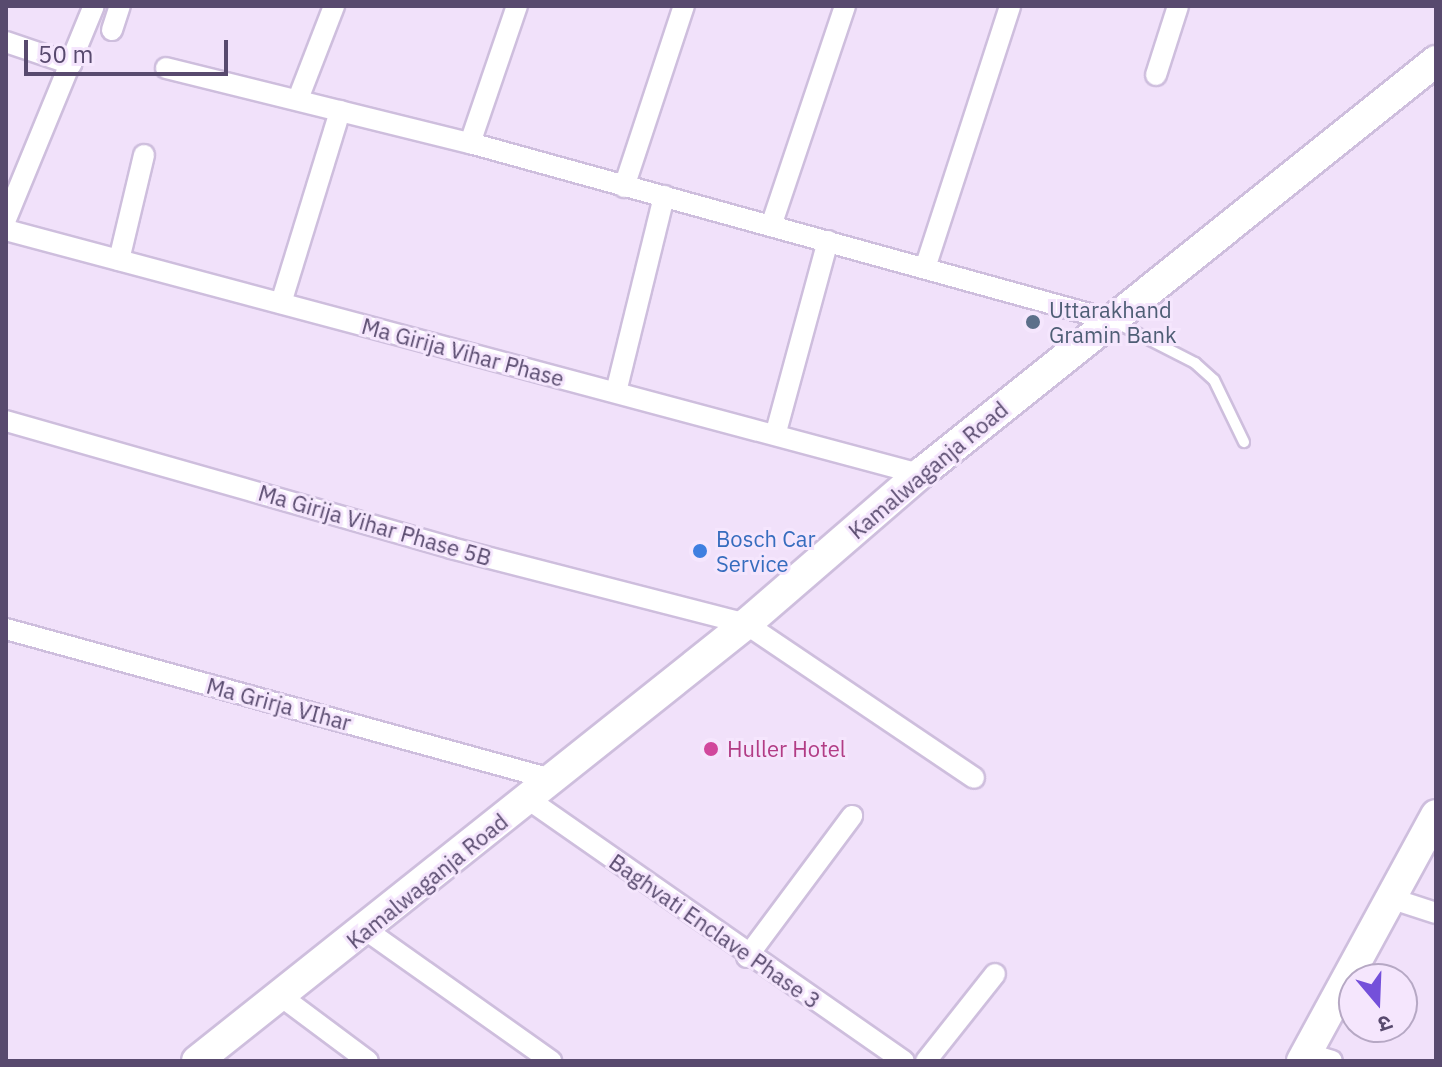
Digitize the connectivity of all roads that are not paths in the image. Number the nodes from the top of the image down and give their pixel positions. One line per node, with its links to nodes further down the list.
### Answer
1 (94, 6): 12 (street)
2 (120, 6): 9 (street)
3 (334, 6): 15 (street)
4 (517, 6): 17 (street)
5 (684, 6): 19 (street)
6 (845, 6): 22 (street)
7 (1010, 6): 26 (street)
8 (1178, 6): 14 (street)
9 (112, 30)
10 (6, 42): 12 (street)
11 (1436, 61): 28 (main road, Kamalwaganja Road)
12 (71, 64): 21 (street)
13 (166, 68): 15 (street)
14 (1156, 75)
15 (298, 99): 16 (street)
16 (340, 111): 17 (street); 27 (street)
17 (470, 143): 19 (street)
18 (144, 155): 25 (street)
19 (624, 187): 20 (street)
20 (664, 196): 22 (street); 29 (street)
21 (6, 219)
22 (771, 226): 24 (street)
23 (6, 230): 25 (street, Ma Girija Vihar Phase)
24 (828, 241): 26 (street); 31 (street)
25 (119, 260): 27 (street, Ma Girija Vihar Phase)
26 (926, 265): 28 (street)
27 (281, 303): 29 (street, Ma Girija Vihar Phase)
28 (1111, 320): 32 (lane); 33 (main road, Kamalwaganja Road)
29 (616, 392): 31 (street, Ma Girija Vihar Phase)
30 (6, 421): 34 (street, Ma Girija Vihar Phase 5B)
31 (776, 432): 33 (street, Ma Girija Vihar Phase)
32 (1244, 442)
33 (920, 474): 34 (main road, Kamalwaganja Road)
34 (746, 624): 36 (street, Ma Girija Vihar Phase 5B); 37 (main road, Kamalwaganja Road)
35 (6, 629): 37 (street, Ma Grirja VIhar)
36 (974, 778)
37 (551, 779): 38 (main road, Kamalwaganja Road)
38 (528, 799): 43 (main road, Kamalwaganja Road); 44 (street, Baghvati Enclave Phase 3)
39 (1436, 815): 41 (main road)
40 (852, 816): 44 (street)
41 (1390, 898): 42 (street); 47 (main road)
42 (1436, 913)
43 (366, 930): 46 (main road, Kamalwaganja Road); 50 (street)
44 (747, 957): 51 (street, Baghvati Enclave Phase 3)
45 (995, 974): 52 (street)
46 (282, 997): 48 (main road, Kamalwaganja Road); 49 (street)
47 (1313, 1058)
48 (197, 1061)
49 (368, 1061)
50 (551, 1061)
51 (904, 1061)
52 (926, 1061)

